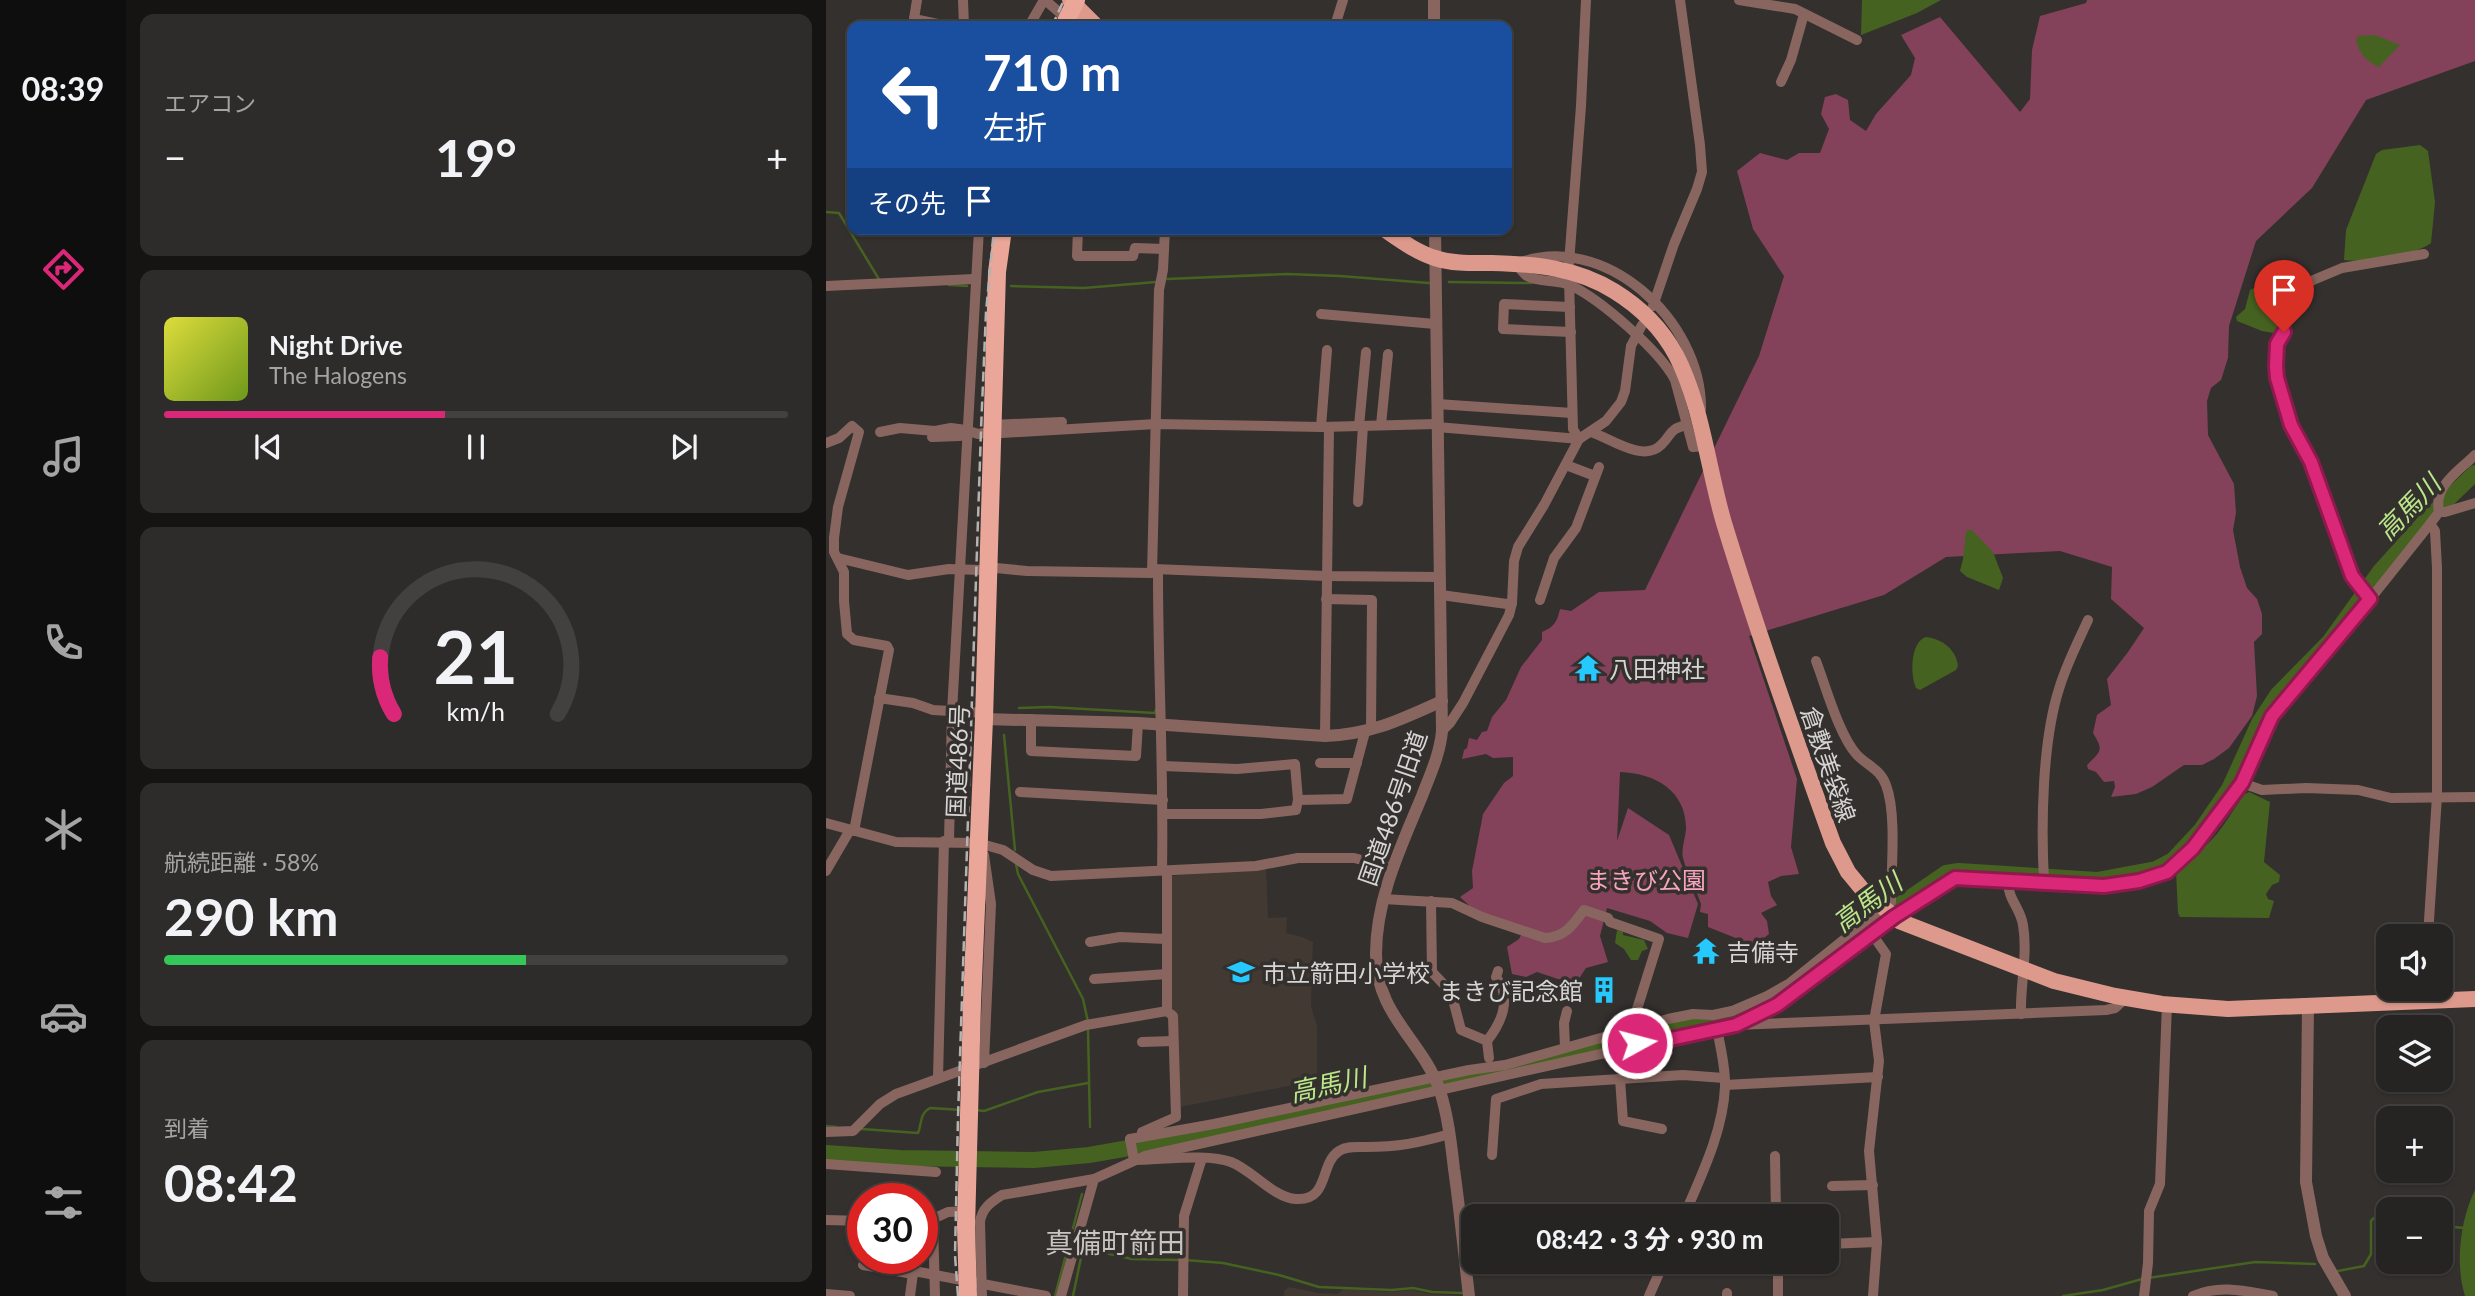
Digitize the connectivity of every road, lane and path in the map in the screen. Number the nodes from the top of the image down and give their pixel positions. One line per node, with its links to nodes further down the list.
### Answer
1 (917, 0): 11 (street)
2 (963, 0): 12 (street)
3 (1045, 0): 9 (street); 13 (street)
4 (1343, 0): 15 (street)
5 (1434, 0): 16 (street)
6 (1586, 0): 28 (street)
7 (1681, 0): 33 (street)
8 (1739, 0): 10 (street)
9 (1070, 10): 14 (main road)
10 (1804, 14): 17 (street); 18 (street)
11 (913, 21)
12 (964, 21)
13 (1032, 21)
14 (1088, 21)
15 (1337, 21)
16 (1434, 21)
17 (1857, 40)
18 (1781, 82)
19 (978, 235): 30 (street)
20 (1002, 235): 49 (highway, 国道486号)
21 (1078, 235): 25 (street)
22 (1165, 235): 25 (street)
23 (1394, 235): 27 (main road, 倉敷美袋線)
24 (1435, 235): 27 (street, 国道486号旧道)
25 (1164, 248): 44 (street)
26 (2424, 254): 70 (street)
27 (1435, 258): 29 (main road, 倉敷美袋線); 36 (street, 国道486号旧道)
28 (1569, 262): 29 (street); 33 (street)
29 (1516, 264): 31 (street); 53 (main road, 倉敷美袋線)
30 (974, 279): 32 (street); 52 (street)
31 (1569, 282): 34 (street); 37 (street)
32 (826, 286)
33 (1653, 306): 53 (street)
34 (1570, 307): 38 (street); 38 (street)
35 (1321, 314): 36 (street)
36 (1435, 324): 42 (street, 国道486号旧道)
37 (1639, 330): 51 (street); 53 (street)
38 (1571, 332): 43 (street)
39 (1326, 350): 48 (street)
40 (1366, 352): 46 (street)
41 (1388, 354): 45 (street)
42 (1437, 404): 43 (street); 47 (street, 国道486号旧道)
43 (1572, 413): 54 (street)
44 (1154, 424): 48 (street); 49 (street); 65 (street)
45 (1381, 425): 46 (street); 47 (street)
46 (1361, 426): 48 (street); 58 (street)
47 (1437, 426): 54 (street); 67 (street, 国道486号旧道)
48 (1325, 427): 66 (street)
49 (995, 430): 52 (street); 64 (highway, 国道486号)
50 (859, 432): 52 (street); 55 (street); 62 (street)
51 (1591, 432): 53 (street); 54 (street)
52 (963, 433): 63 (street)
53 (1697, 435): 106 (main road, 倉敷美袋線)
54 (1578, 439): 57 (street)
55 (826, 443)
56 (2475, 455): 60 (street)
57 (1566, 465): 71 (street); 72 (street)
58 (1358, 502)
59 (2475, 503): 60 (street)
60 (2439, 512): 61 (street)
61 (2430, 524): 70 (street); 90 (street)
62 (838, 558): 63 (street); 75 (street)
63 (961, 569): 64 (street); 77 (street)
64 (987, 569): 65 (street); 78 (highway, 国道486号)
65 (1152, 572): 66 (street); 81 (street)
66 (1326, 576): 67 (street); 69 (street)
67 (1440, 577): 68 (street, 国道486号旧道)
68 (1441, 595): 72 (street); 76 (street, 国道486号旧道)
69 (1326, 599): 82 (street); 84 (street)
70 (2370, 599): 88 (street)
71 (1540, 600)
72 (1513, 603): 83 (street)
73 (2088, 620): 102 (street)
74 (1816, 661): 106 (street)
75 (879, 698): 77 (street); 96 (street)
76 (1442, 701): 82 (street); 83 (street, 国道486号旧道)
77 (952, 712): 78 (street); 97 (street)
78 (984, 716): 79 (street); 98 (highway, 国道486号)
79 (1031, 719): 80 (street); 80 (street)
80 (1138, 723): 81 (street)
81 (1161, 724): 84 (street); 87 (street)
82 (1368, 731): 84 (street); 86 (street)
83 (1442, 731): 99 (street, 国道486号旧道)
84 (1325, 736)
85 (1320, 763): 86 (street)
86 (1357, 763): 93 (street)
87 (1163, 766): 92 (street); 93 (street)
88 (2242, 783): 90 (street); 102 (street)
89 (1020, 792): 92 (street)
90 (2437, 796): 91 (street); 107 (street)
91 (2475, 797)
92 (1163, 800): 94 (street)
93 (1298, 800): 94 (street)
94 (1163, 814): 100 (street)
95 (826, 823): 96 (street)
96 (852, 830): 97 (street); 101 (street)
97 (947, 841): 98 (street); 137 (street)
98 (978, 843): 100 (street); 133 (street); 167 (highway, 国道486号, bridge)
99 (1393, 868): 100 (street); 104 (street, 国道486号旧道)
100 (1165, 870): 109 (street)
101 (826, 872)
102 (2044, 878): 103 (street)
103 (2007, 879): 106 (street); 111 (street)
104 (1383, 899): 105 (street); 140 (street, 国道486号旧道)
105 (1431, 901): 127 (street); 129 (street)
106 (1888, 913): 108 (street); 111 (main road, 倉敷美袋線); 127 (street)
107 (2429, 924)
108 (1872, 934): 124 (street); 125 (street)
109 (1166, 939): 110 (street); 113 (street)
110 (1090, 942)
111 (2023, 969): 116 (main road, 倉敷美袋線); 123 (street)
112 (1497, 971): 129 (street)
113 (1167, 974): 114 (street); 121 (street)
114 (1094, 979)
115 (2453, 997): 118 (main road, 倉敷美袋線)
116 (2126, 998): 119 (main road, 倉敷美袋線); 123 (street)
117 (2376, 999): 120 (main road, 倉敷美袋線)
118 (2475, 999)
119 (2167, 1004): 120 (main road, 倉敷美袋線); 179 (street)
120 (2308, 1005): 182 (street)
121 (1167, 1011): 128 (street); 133 (street)
122 (1567, 1011): 131 (street)
123 (2021, 1014): 124 (street)
124 (1874, 1021): 125 (street); 136 (street)
125 (1736, 1025): 126 (street)
126 (1717, 1028): 127 (street); 139 (street)
127 (1636, 1038): 131 (street); 140 (street)
128 (1173, 1041): 130 (street); 144 (street)
129 (1487, 1041): 132 (street)
130 (1142, 1042)
131 (1564, 1047): 134 (street)
132 (1489, 1058): 134 (street); 135 (street)
133 (984, 1063): 137 (street)
134 (1505, 1065): 135 (street)
135 (1469, 1070): 140 (street)
136 (1878, 1077): 139 (street); 152 (street)
137 (938, 1078): 142 (street)
138 (1620, 1079): 139 (street); 141 (street); 145 (street)
139 (1725, 1081): 154 (street)
140 (1436, 1083): 143 (street, 国道486号旧道); 144 (street); 147 (street)
141 (1662, 1129)
142 (826, 1132)
143 (1450, 1134): 148 (street); 175 (street, 国道486号旧道)
144 (1131, 1140): 147 (street)
145 (1493, 1154)
146 (1775, 1156): 155 (street)
147 (1134, 1158): 148 (street); 151 (street)
148 (1202, 1158): 174 (street)
149 (826, 1164): 150 (street)
150 (936, 1172)
151 (1094, 1179): 156 (street); 173 (street)
152 (1873, 1185): 153 (street); 160 (street)
153 (1832, 1186)
154 (1689, 1204)
155 (1776, 1204)
156 (981, 1213): 157 (street); 167 (street)
157 (938, 1217)
158 (826, 1220): 159 (street)
159 (847, 1221)
160 (1877, 1242): 161 (street); 178 (street)
161 (1839, 1244)
162 (913, 1274): 170 (street)
163 (924, 1274): 166 (street)
164 (1659, 1274): 176 (street)
165 (1778, 1274): 177 (street)
166 (934, 1275): 167 (street); 171 (street)
167 (977, 1292): 172 (street)
168 (826, 1294): 169 (street)
169 (850, 1296)
170 (910, 1296)
171 (935, 1296)
172 (1046, 1296)
173 (1061, 1296)
174 (1184, 1296)
175 (1469, 1296)
176 (1649, 1296)
177 (1779, 1296)
178 (1873, 1296)
179 (2144, 1296)
180 (2193, 1296): 181 (street)
181 (2273, 1296)
182 (2346, 1296)

